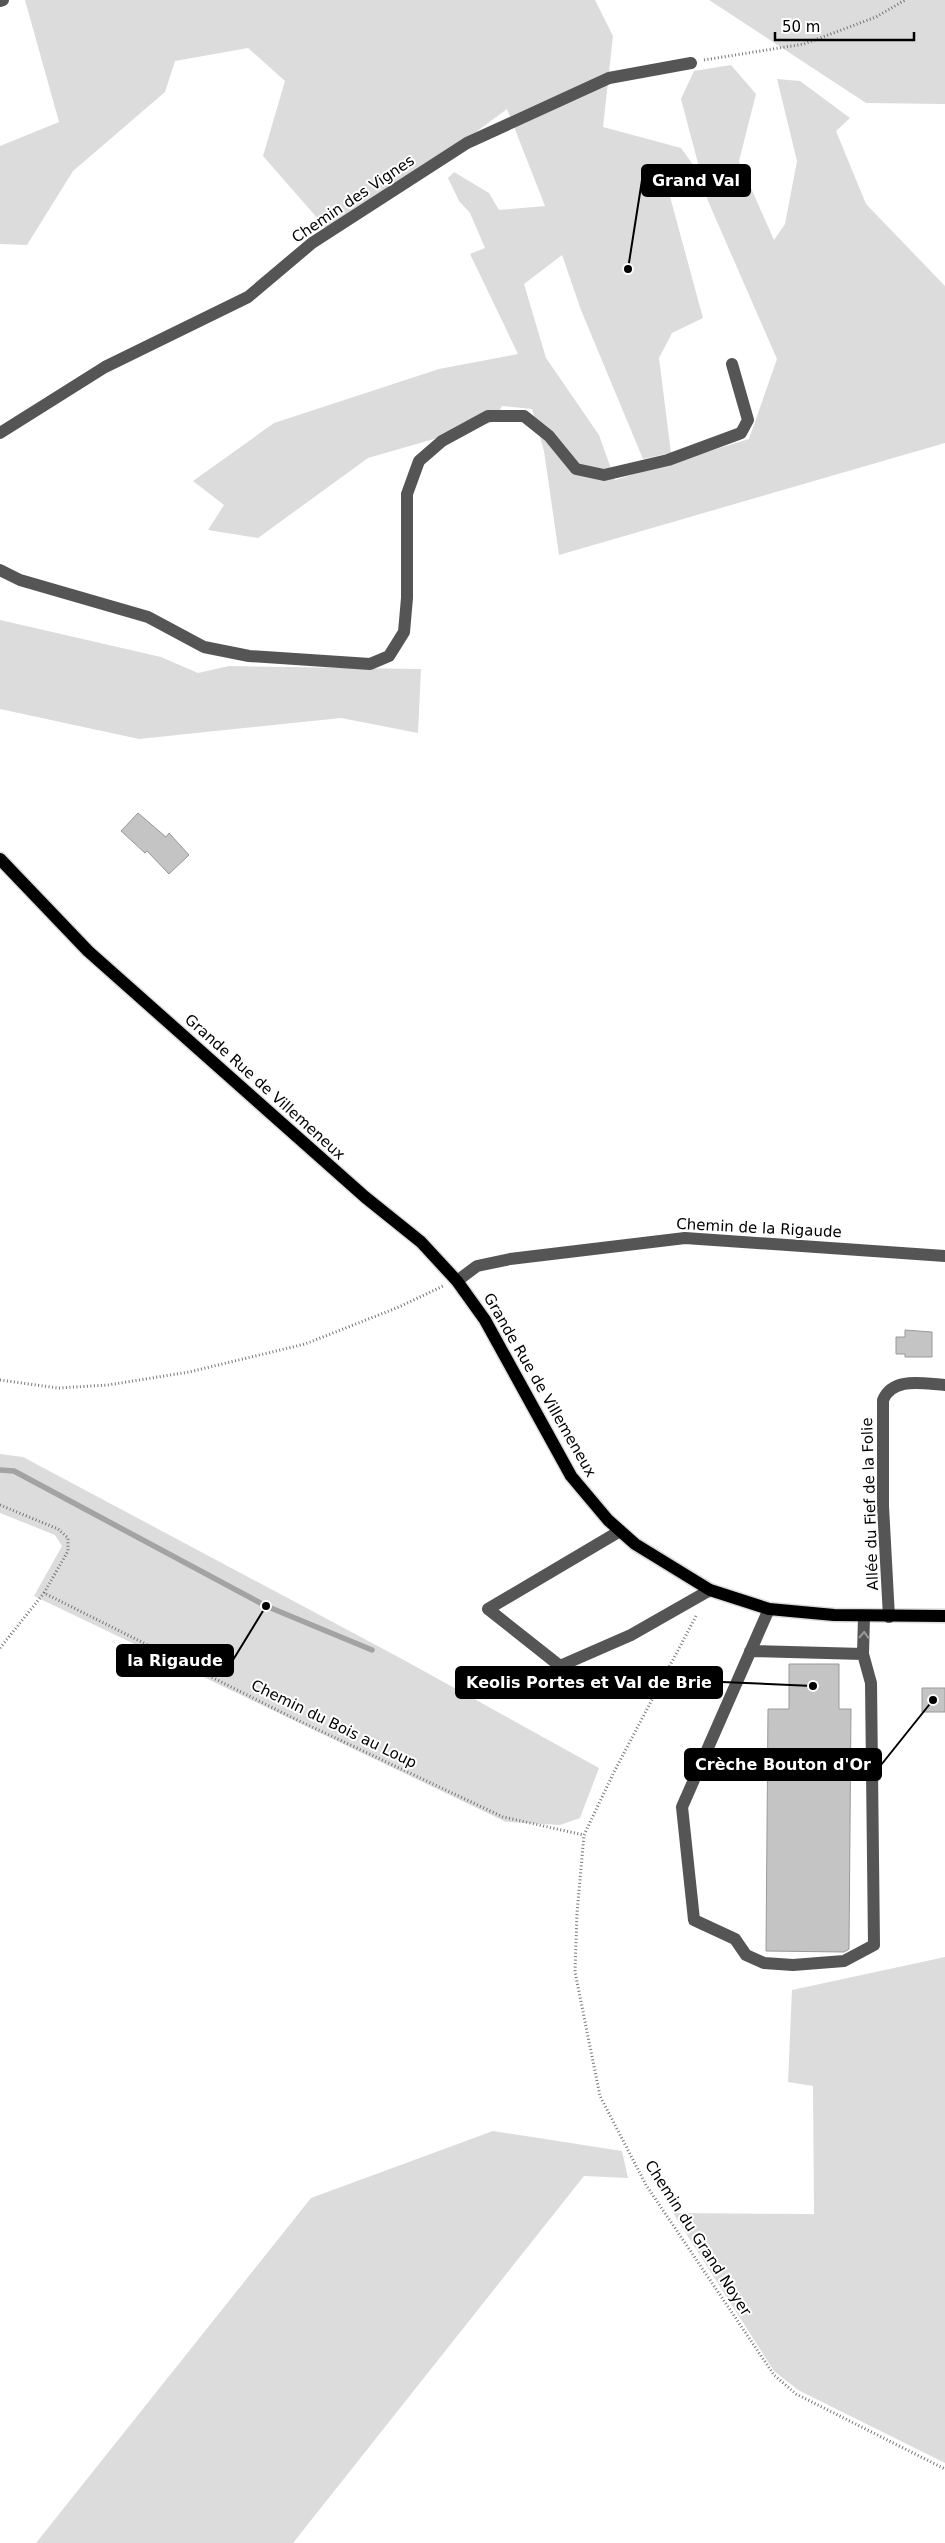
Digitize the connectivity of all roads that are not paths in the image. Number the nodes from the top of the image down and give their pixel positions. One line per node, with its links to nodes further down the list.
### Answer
1 (691, 62): 3 (street, Chemin des Vignes)
2 (732, 364): 4 (street)
3 (0, 433)
4 (0, 570)
5 (0, 859): 7 (main road, Grande Rue de Villemeneux)
6 (945, 1256): 7 (street, Chemin de la Rigaude)
7 (458, 1281): 9 (main road, Grande Rue de Villemeneux)
8 (945, 1385): 14 (street, Allée du Fief de la Folie)
9 (620, 1531): 10 (main road, Grande Rue de Villemeneux); 10 (street)
10 (710, 1590): 11 (main road, Grande Rue de Villemeneux)
11 (768, 1608): 12 (main road, Grande Rue de Villemeneux); 15 (street)
12 (864, 1616): 14 (main road, Grande Rue de Villemeneux); 16 (street, one-way to 12)
13 (945, 1616): 14 (main road, Grande Rue de Villemeneux)
14 (889, 1617)
15 (750, 1651): 16 (street); 16 (street)
16 (863, 1654)

